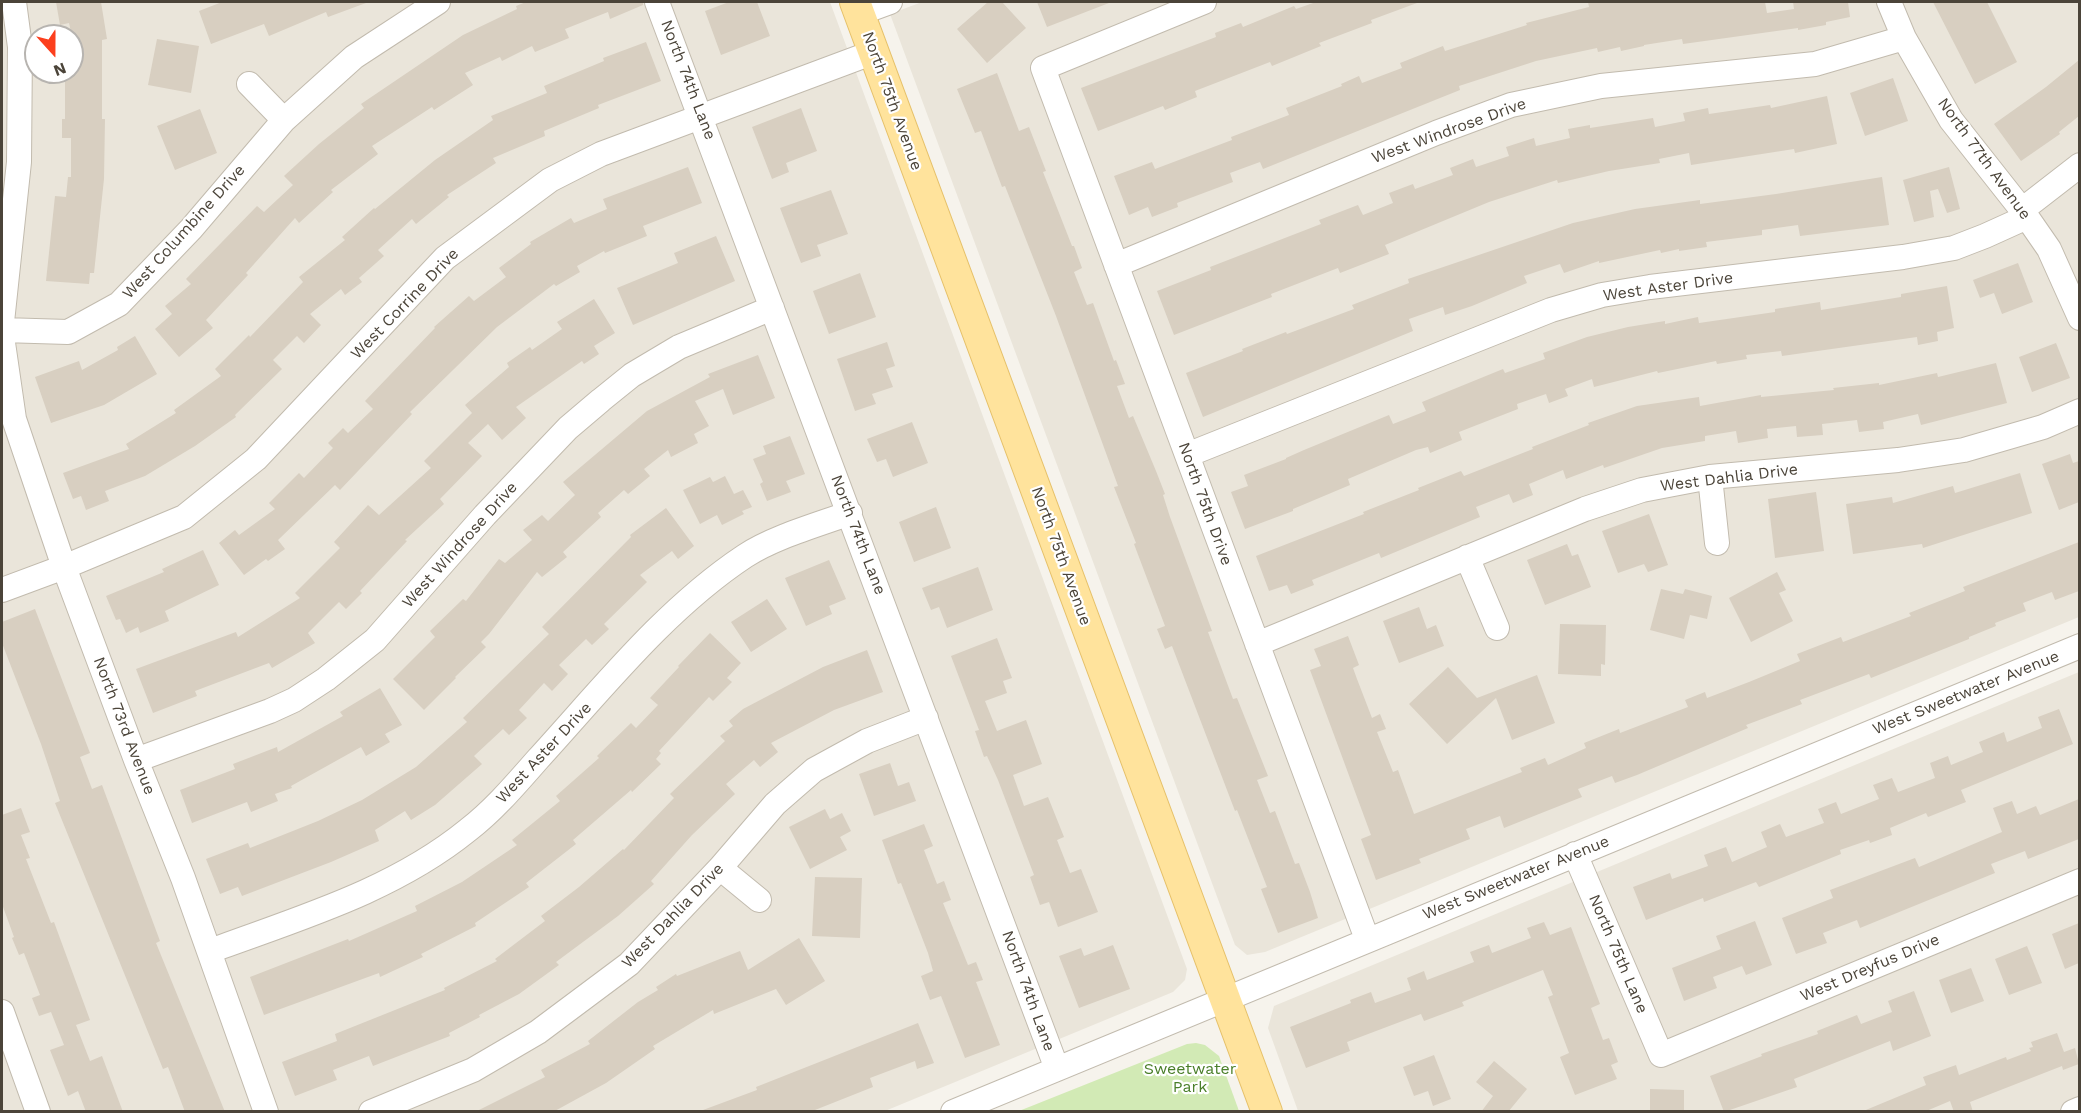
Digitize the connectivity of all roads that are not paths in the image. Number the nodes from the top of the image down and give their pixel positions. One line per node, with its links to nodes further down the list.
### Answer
1 (14, 2): 13 (street)
2 (438, 2): 12 (street, West Columbine Drive)
3 (657, 2): 11 (street, North 74th Lane)
4 (890, 2): 7 (street)
5 (1204, 2): 16 (street, North 75th Drive)
6 (1889, 2): 8 (street, North 77th Avenue)
7 (858, 7): 9 (main road, North 75th Avenue)
8 (1904, 38): 15 (street, North 77th Avenue); 16 (street, West Windrose Drive)
9 (874, 51): 11 (street, West Corrine Drive); 41 (main road, North 75th Avenue)
10 (249, 84): 12 (street)
11 (702, 116): 17 (street, North 74th Lane); 28 (street, West Corrine Drive)
12 (284, 120): 20 (street, West Columbine Drive)
13 (10, 162): 19 (street)
14 (2079, 165): 15 (street, West Aster Drive)
15 (2024, 213): 18 (street, North 77th Avenue); 23 (street, West Aster Drive)
16 (1116, 265): 23 (street, North 75th Drive)
17 (772, 308): 25 (street, North 74th Lane); 34 (street, West Windrose Drive)
18 (2079, 318)
19 (2, 322)
20 (2, 330)
21 (2, 336): 28 (street, North 73rd Avenue)
22 (2079, 411): 24 (street, West Dahlia Drive)
23 (1187, 455): 31 (street, North 75th Drive)
24 (1710, 477): 26 (street); 27 (street, West Dahlia Drive)
25 (850, 513): 33 (street, North 74th Lane); 40 (street, West Aster Drive)
26 (1717, 543)
27 (1467, 557): 30 (street); 31 (street, West Dahlia Drive)
28 (64, 567): 29 (street, West Corrine Drive); 34 (street, North 73rd Avenue)
29 (2, 590)
30 (1497, 628)
31 (1257, 644): 39 (street, North 75th Drive)
32 (2079, 646): 35 (street, West Sweetwater Avenue)
33 (926, 718): 36 (street, West Dahlia Drive); 44 (street, North 74th Lane)
34 (136, 760): 40 (street, North 73rd Avenue)
35 (1575, 854): 39 (street, West Sweetwater Avenue); 43 (street, North 75th Lane)
36 (720, 868): 38 (street); 48 (street, West Dahlia Drive)
37 (2079, 881): 43 (street, West Dreyfus Drive)
38 (759, 900)
39 (1367, 939): 41 (street, West Sweetwater Avenue)
40 (210, 951): 47 (street, North 73rd Avenue)
41 (1226, 999): 44 (street, West Sweetwater Avenue); 50 (main road, North 75th Avenue)
42 (2, 1012): 46 (street)
43 (1661, 1055)
44 (1057, 1069): 49 (street, West Sweetwater Avenue)
45 (2079, 1109): 51 (street)
46 (38, 1112)
47 (266, 1112)
48 (371, 1112)
49 (953, 1112)
50 (1267, 1112)
51 (2073, 1112)

